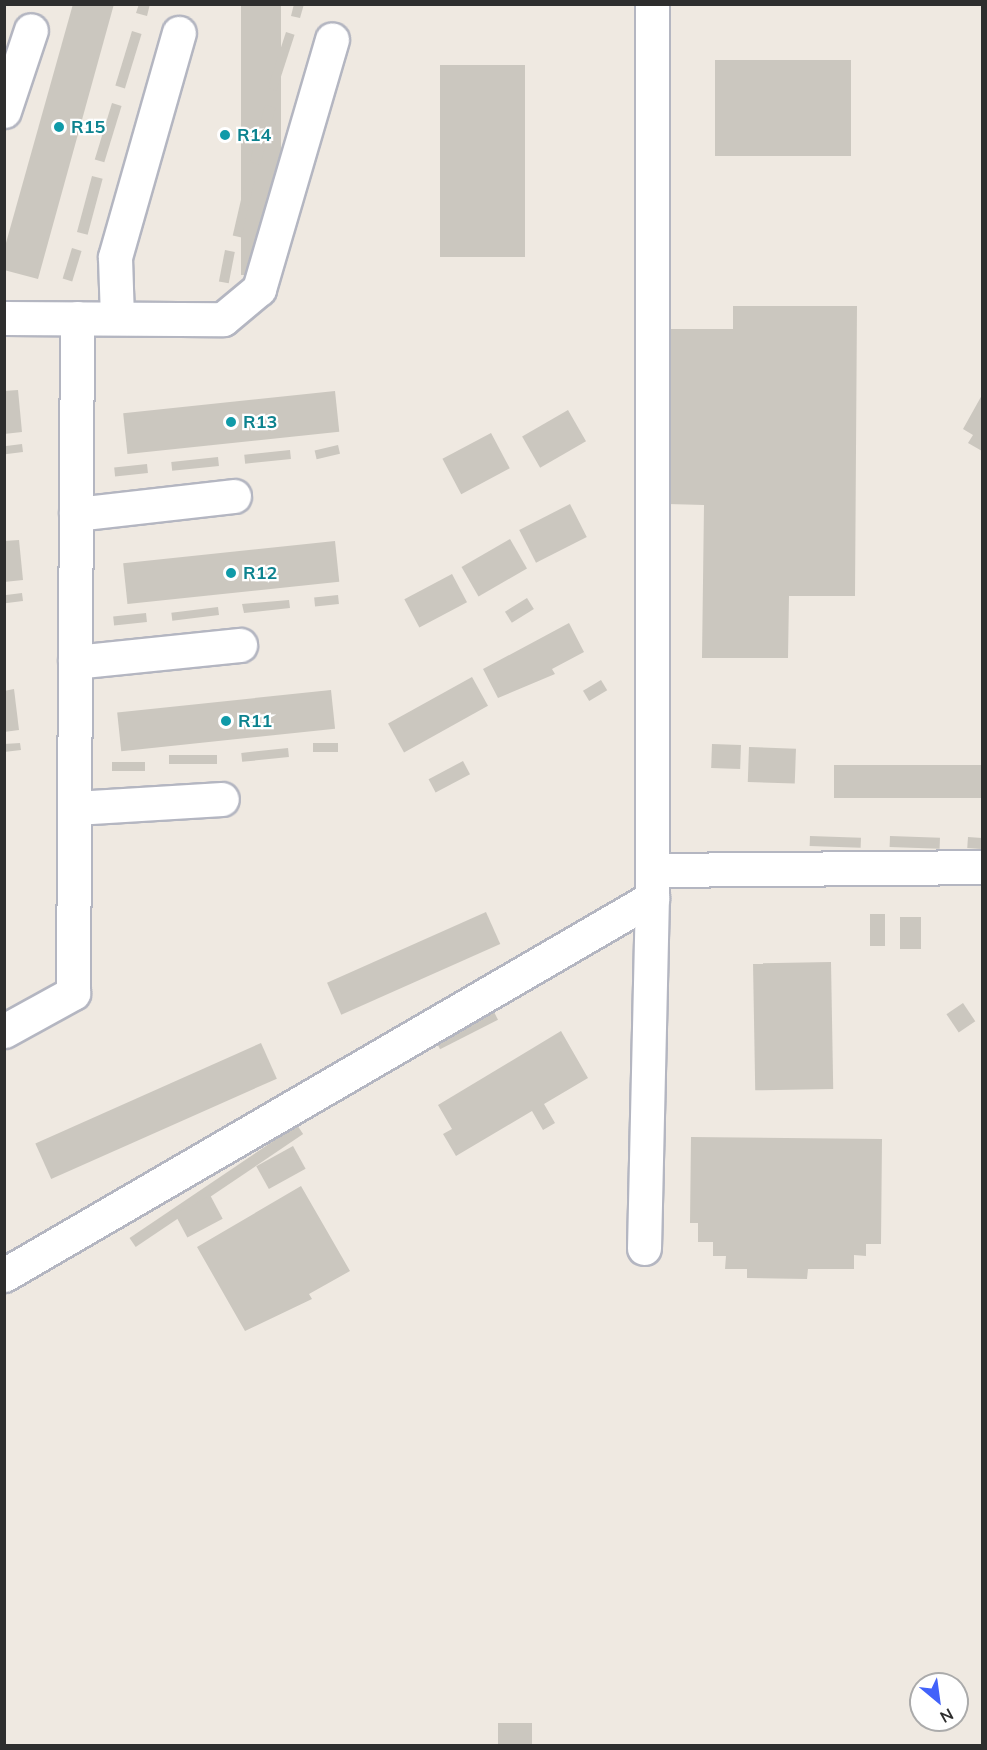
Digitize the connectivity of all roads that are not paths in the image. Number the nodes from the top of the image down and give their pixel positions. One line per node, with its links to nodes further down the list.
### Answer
1 (651, 4): 16 (street)
2 (31, 30): 5 (street)
3 (179, 33): 8 (street)
4 (332, 39): 8 (street)
5 (4, 111)
6 (4, 318): 7 (street)
7 (77, 318): 8 (street); 10 (street)
8 (117, 318)
9 (234, 496): 10 (street)
10 (76, 513): 12 (street)
11 (240, 645): 12 (street)
12 (75, 662): 14 (street)
13 (222, 799): 14 (street)
14 (75, 808): 17 (street)
15 (982, 867): 16 (street)
16 (652, 884): 18 (street); 19 (street)
17 (4, 1032)
18 (644, 1248)
19 (4, 1275)

